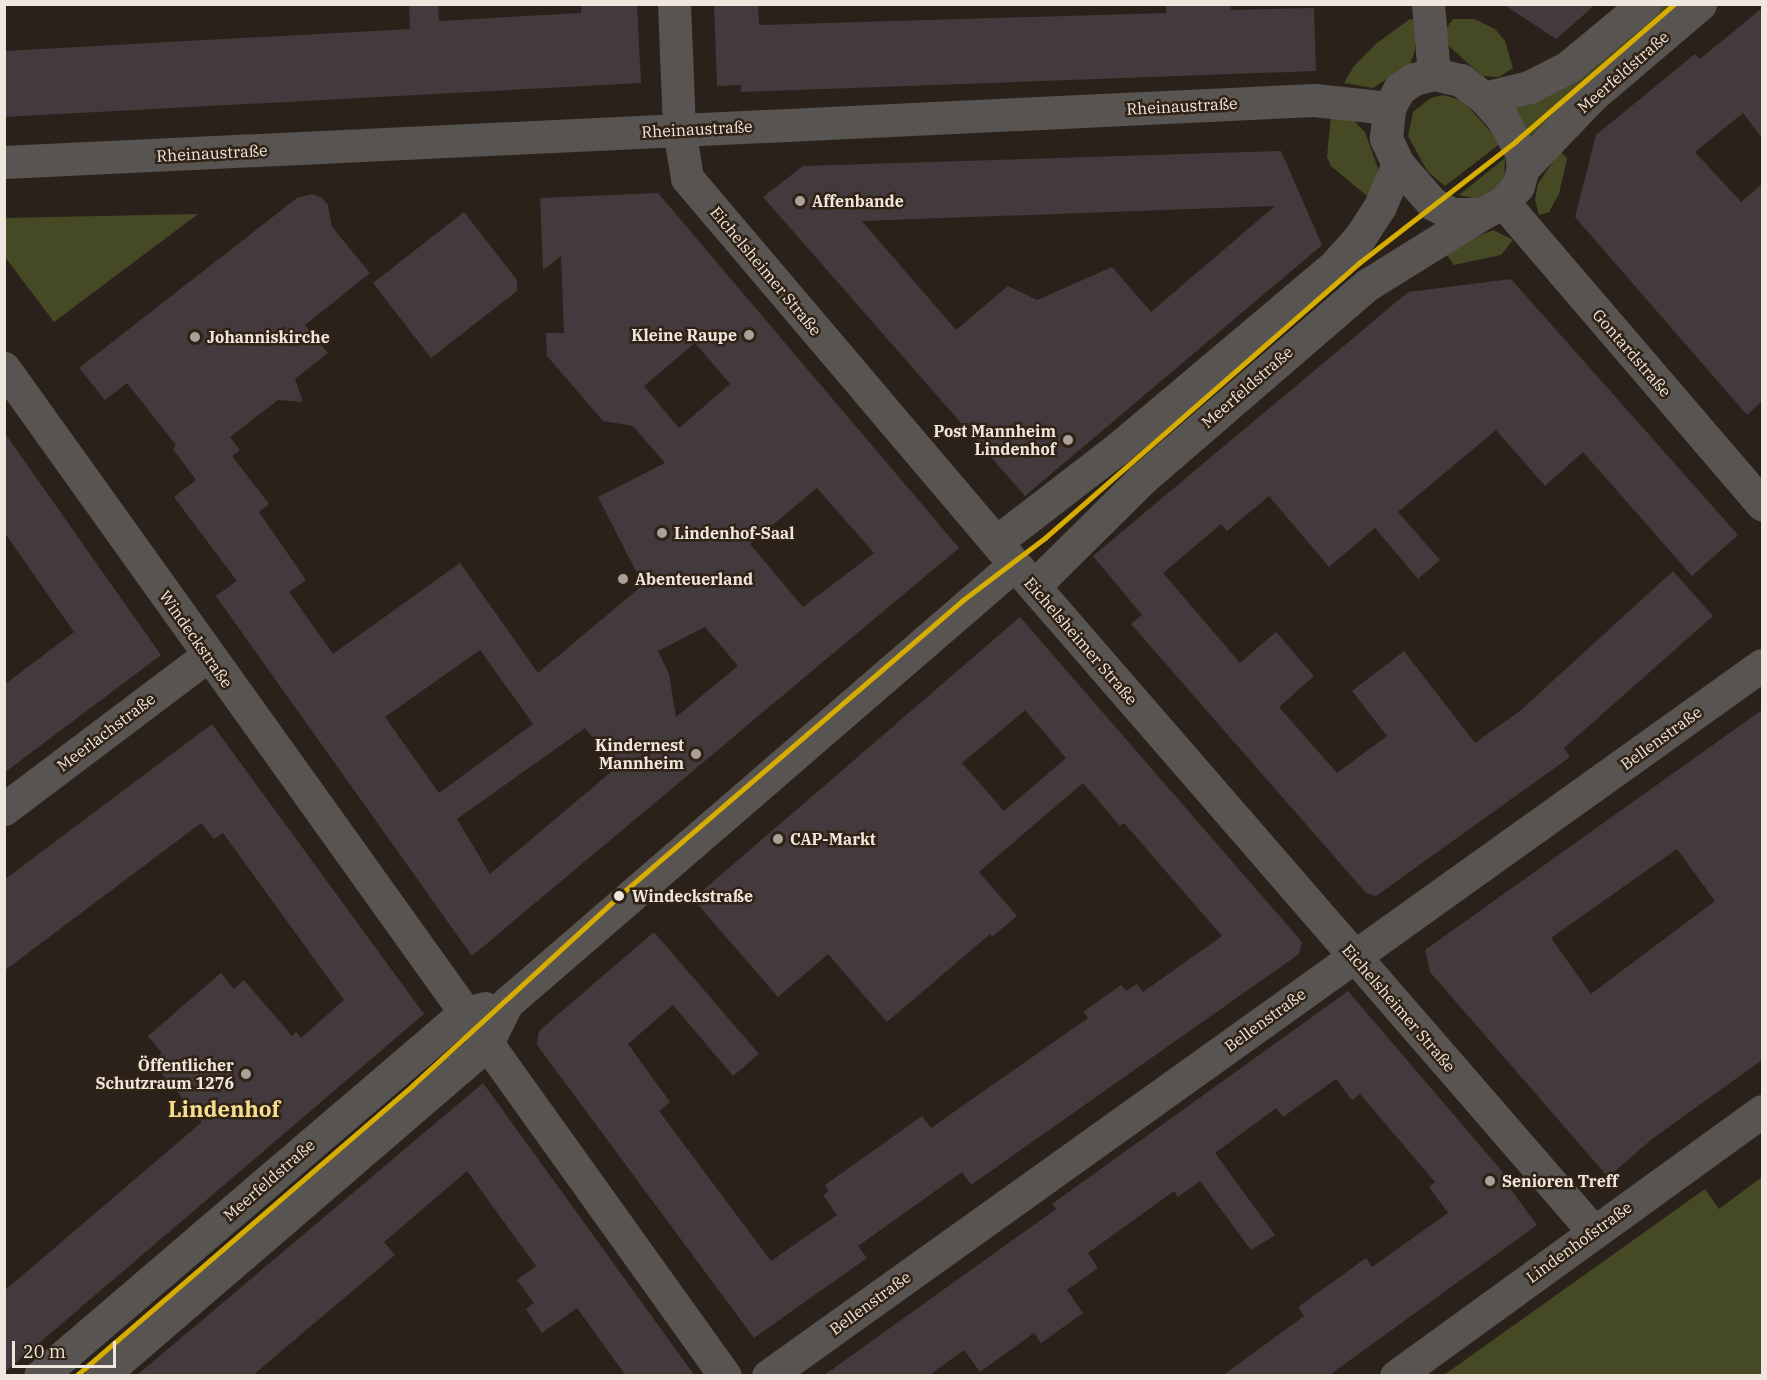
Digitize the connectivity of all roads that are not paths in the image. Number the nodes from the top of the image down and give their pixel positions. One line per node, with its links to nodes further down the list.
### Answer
1 (674, 4): 8 (street, Eichelsheimer Straße)
2 (1428, 4): 5 (street)
3 (1644, 4): 6 (street)
4 (1700, 4): 11 (street, Meerfeldstraße)
5 (1434, 74): 6 (street); 7 (street)
6 (1484, 98): 11 (street)
7 (1389, 108): 8 (street, Rheinaustraße); 10 (street)
8 (679, 129): 9 (street, Rheinaustraße); 15 (street, Eichelsheimer Straße)
9 (4, 162)
10 (1398, 164): 12 (street); 15 (street, Meerfeldstraße)
11 (1523, 168): 12 (street)
12 (1492, 208): 14 (street, Gontardstraße); 15 (street, Meerfeldstraße)
13 (6, 374): 16 (street, Windeckstraße)
14 (1762, 504)
15 (1015, 564): 19 (street, Eichelsheimer Straße); 20 (street, Meerfeldstraße)
16 (207, 656): 18 (street, Meerlachstraße); 21 (street, Windeckstraße)
17 (1762, 665): 19 (street, Bellenstraße)
18 (4, 809)
19 (1355, 956): 24 (street, Eichelsheimer Straße); 28 (street, Bellenstraße)
20 (507, 1003): 21 (street, Meerfeldstraße); 22 (street, Meerfeldstraße)
21 (463, 1014): 22 (street, Windeckstraße); 25 (street, Meerfeldstraße)
22 (486, 1046): 26 (street, Meerfeldstraße); 27 (street, Windeckstraße)
23 (1762, 1110): 24 (street, Lindenhofstraße)
24 (1593, 1232): 29 (street, Lindenhofstraße)
25 (40, 1376)
26 (102, 1376)
27 (725, 1376)
28 (768, 1376)
29 (1396, 1376)

